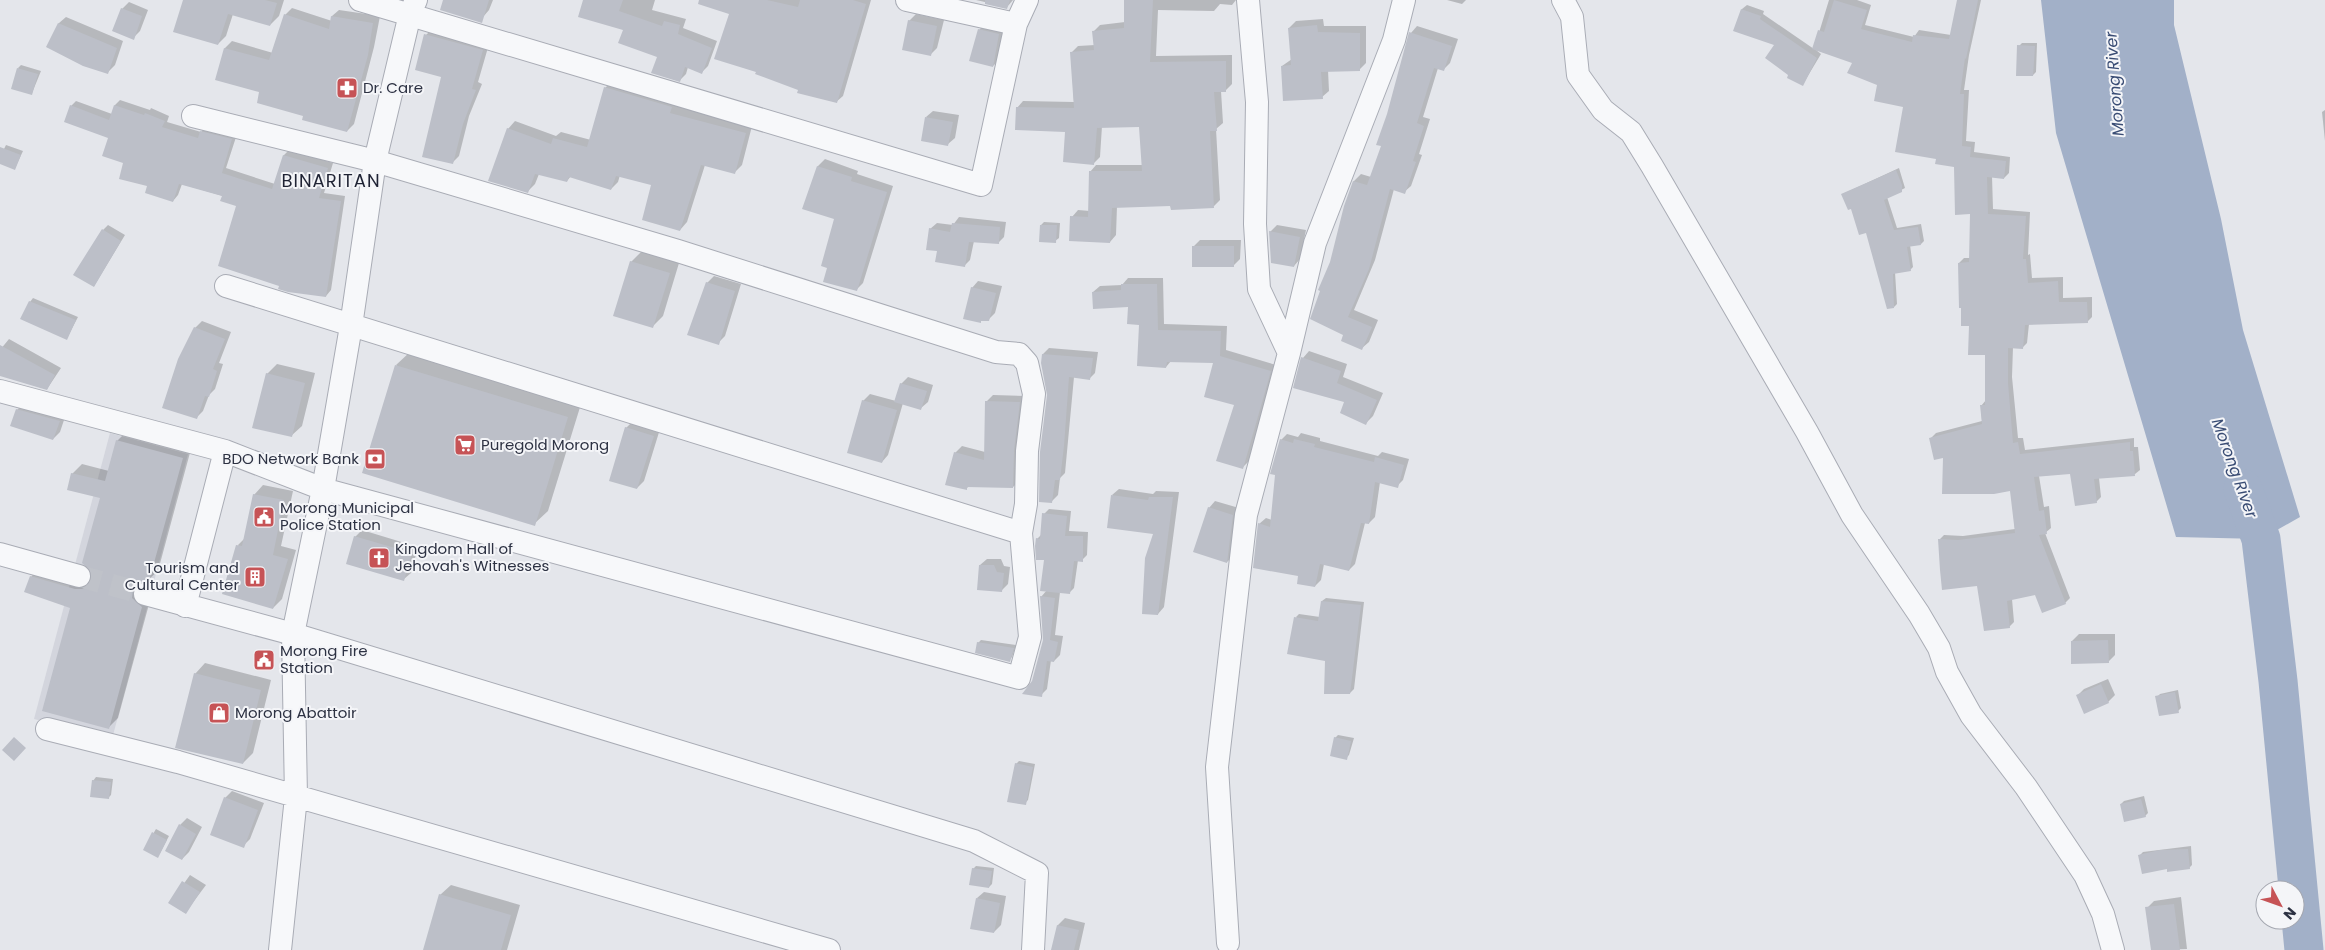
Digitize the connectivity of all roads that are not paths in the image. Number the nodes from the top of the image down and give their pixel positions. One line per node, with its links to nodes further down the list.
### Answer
1 (360, 0): 7 (street)
2 (907, 0): 8 (street)
3 (1028, 0): 8 (street)
4 (1248, 0): 13 (street)
5 (1404, 0): 13 (street)
6 (1563, 0): 29 (street)
7 (413, 7): 8 (street); 10 (street)
8 (1016, 24)
9 (193, 116): 10 (street)
10 (375, 160): 12 (street); 17 (street)
11 (226, 286): 12 (street)
12 (350, 326): 16 (street); 17 (street)
13 (1289, 353): 25 (street)
14 (0, 391): 15 (street)
15 (225, 451): 16 (street); 21 (street)
16 (323, 489): 17 (street); 22 (street)
17 (1021, 533)
18 (0, 554): 19 (street)
19 (79, 576)
20 (145, 594): 21 (street)
21 (185, 606): 22 (street)
22 (293, 634): 24 (street); 28 (street)
23 (47, 729): 24 (street)
24 (296, 797): 26 (street); 27 (street)
25 (1228, 943)
26 (280, 950)
27 (829, 950)
28 (1033, 950)
29 (2113, 950)

